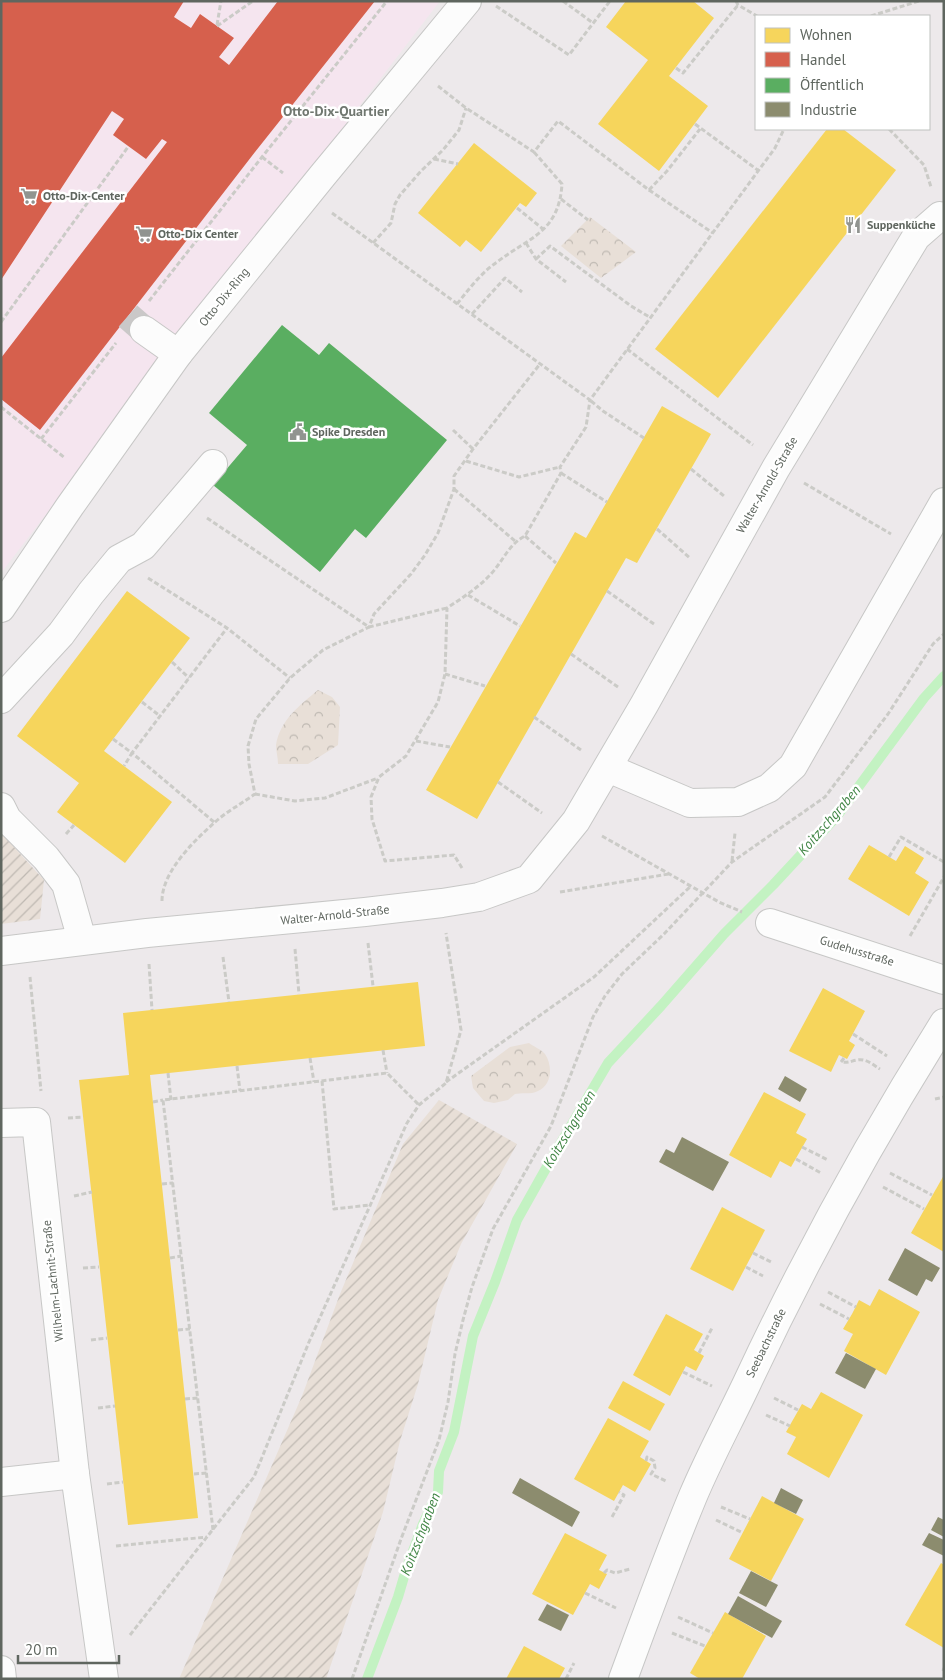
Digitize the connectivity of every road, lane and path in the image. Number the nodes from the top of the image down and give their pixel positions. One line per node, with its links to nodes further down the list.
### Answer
1 (221, 1): 2 (path)
2 (253, 1)
3 (388, 1): 22 (path)
4 (467, 1): 13 (street, Otto-Dix-Ring)
5 (489, 1): 12 (path)
6 (563, 1): 12 (path)
7 (610, 1): 12 (path)
8 (919, 1): 11 (path)
9 (737, 3): 10 (path); 14 (path)
10 (755, 15)
11 (874, 15)
12 (593, 23)
13 (414, 67): 15 (path); 28 (street, Otto-Dix-Ring)
14 (676, 68)
15 (466, 108): 21 (path); 23 (path)
16 (695, 124): 17 (path)
17 (700, 129): 25 (path); 27 (path)
18 (784, 130): 25 (path)
19 (890, 130): 31 (path)
20 (128, 147): 43 (path)
21 (534, 152): 27 (path); 29 (path)
22 (262, 157): 26 (path); 44 (path)
23 (433, 159): 24 (path); 35 (path)
24 (458, 164)
25 (759, 171): 34 (path)
26 (284, 174)
27 (649, 190): 34 (path)
28 (307, 195): 35 (path); 45 (street, Otto-Dix-Ring)
29 (561, 199): 32 (path); 33 (path)
30 (516, 208): 33 (path)
31 (942, 216): 63 (street, Walter-Arnold-Straße)
32 (588, 220)
33 (543, 229): 36 (path)
34 (713, 233): 42 (path)
35 (373, 243): 40 (path)
36 (526, 243): 37 (path); 40 (path)
37 (536, 259): 38 (path); 42 (path)
38 (566, 282)
39 (522, 292): 41 (path)
40 (457, 304): 41 (path)
41 (472, 314): 46 (path)
42 (651, 318): 47 (path)
43 (1, 322)
44 (137, 324): 45 (street); 51 (path)
45 (178, 354): 72 (street, Otto-Dix-Ring)
46 (540, 364): 47 (path); 52 (path)
47 (590, 400): 50 (path); 56 (path)
48 (1, 407): 51 (path)
49 (453, 430): 52 (path)
50 (644, 438)
51 (41, 439): 53 (path)
52 (473, 449): 54 (path)
53 (61, 455)
54 (466, 461): 56 (path); 59 (path)
55 (213, 464): 60 (street)
56 (560, 467): 58 (path)
57 (691, 470): 63 (path)
58 (562, 473): 61 (path); 65 (path)
59 (454, 489): 66 (path); 75 (path)
60 (182, 501): 67 (street); 75 (path)
61 (607, 502)
62 (944, 502): 95 (street)
63 (749, 516): 69 (street, Walter-Arnold-Straße)
64 (657, 530): 69 (path)
65 (525, 536): 66 (path); 68 (path)
66 (515, 541): 71 (path)
67 (119, 560): 76 (path); 85 (street)
68 (556, 563)
69 (713, 578): 78 (street, Walter-Arnold-Straße)
70 (607, 591): 78 (path)
71 (468, 595): 73 (path); 74 (path)
72 (1, 608)
73 (447, 608): 75 (path); 81 (path)
74 (520, 626)
75 (369, 627): 83 (path)
76 (227, 628): 82 (path); 83 (path)
77 (944, 634): 108 (path)
78 (679, 641): 87 (street, Walter-Arnold-Straße)
79 (571, 654): 87 (path)
80 (172, 662): 82 (path)
81 (445, 674): 84 (path); 91 (path)
82 (189, 678): 88 (path)
83 (290, 678): 98 (path)
84 (485, 686)
85 (1, 698)
86 (142, 702): 88 (path)
87 (644, 705): 95 (street, Walter-Arnold-Straße)
88 (160, 716): 93 (path)
89 (534, 717): 95 (path)
90 (113, 739): 93 (path)
91 (416, 741): 92 (path); 96 (path)
92 (450, 747)
93 (132, 753): 94 (path); 100 (path)
94 (124, 766)
95 (608, 768): 101 (street, Walter-Arnold-Straße)
96 (379, 777): 98 (path); 109 (path)
97 (498, 782): 101 (path)
98 (255, 794): 100 (path)
99 (1, 807): 117 (street)
100 (214, 822): 116 (path)
101 (572, 826): 104 (path); 106 (street, Walter-Arnold-Straße)
102 (889, 857): 103 (path)
103 (944, 862)
104 (670, 874): 106 (path); 107 (path)
105 (944, 877): 119 (path)
106 (529, 879): 109 (street, Walter-Arnold-Straße)
107 (692, 886): 108 (path); 136 (path)
108 (704, 893): 111 (path); 171 (path)
109 (479, 897): 110 (street, Walter-Arnold-Straße)
110 (442, 902): 112 (street, Walter-Arnold-Straße); 136 (path)
111 (719, 902)
112 (365, 912): 113 (street, Walter-Arnold-Straße); 121 (path)
113 (293, 919): 115 (street, Walter-Arnold-Straße); 122 (path)
114 (770, 924): 119 (street, Gudehusstraße)
115 (219, 926): 116 (street, Walter-Arnold-Straße); 123 (path)
116 (154, 933): 117 (street, Walter-Arnold-Straße); 124 (path)
117 (82, 940): 118 (street, Walter-Arnold-Straße)
118 (14, 950): 142 (path)
119 (895, 963): 120 (street, Gudehusstraße)
120 (944, 980)
121 (373, 986)
122 (299, 994)
123 (229, 1002)
124 (152, 1010)
125 (944, 1023): 133 (street, Seebachstraße)
126 (853, 1034): 133 (path)
127 (383, 1050): 131 (path)
128 (310, 1058): 135 (path)
129 (844, 1058): 133 (path)
130 (237, 1066): 137 (path)
131 (386, 1073): 134 (path); 141 (path)
132 (168, 1074): 139 (path)
133 (910, 1077): 144 (street, Seebachstraße)
134 (322, 1081): 135 (path); 148 (path)
135 (314, 1082): 137 (path)
136 (446, 1082): 141 (path)
137 (240, 1091): 139 (path)
138 (163, 1100): 139 (path); 140 (path); 145 (path)
139 (171, 1100)
140 (153, 1102)
141 (419, 1105): 148 (path)
142 (36, 1122): 143 (street); 159 (street, Wilhelm-Lachnit-Straße)
143 (1, 1124)
144 (859, 1166): 147 (path); 149 (path); 173 (street, Seebachstraße)
145 (173, 1183): 146 (path); 150 (path)
146 (162, 1184)
147 (932, 1195)
148 (370, 1205): 164 (path)
149 (924, 1209)
150 (181, 1256): 151 (path); 153 (path)
151 (170, 1258)
152 (712, 1328): 155 (path)
153 (190, 1329): 154 (path); 156 (path)
154 (178, 1330)
155 (699, 1353)
156 (198, 1398): 157 (path); 158 (path)
157 (186, 1399)
158 (207, 1473): 160 (path); 164 (path)
159 (75, 1474): 161 (street); 166 (street, Wilhelm-Lachnit-Straße)
160 (194, 1474)
161 (1, 1482)
162 (619, 1492): 163 (path)
163 (612, 1517)
164 (213, 1530): 165 (path)
165 (208, 1537): 166 (path); 169 (path)
166 (85, 1548): 169 (street, Wilhelm-Lachnit-Straße)
167 (574, 1663): 172 (path)
168 (1, 1670): 170 (street)
169 (103, 1675)
170 (2, 1679)
171 (352, 1679)
172 (566, 1679)
173 (623, 1679)

